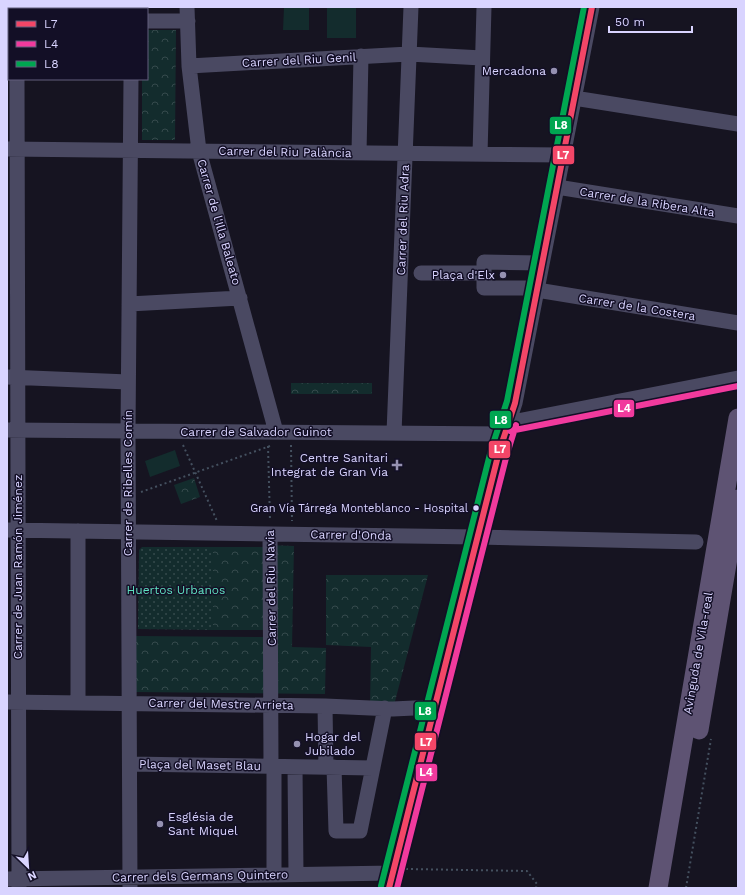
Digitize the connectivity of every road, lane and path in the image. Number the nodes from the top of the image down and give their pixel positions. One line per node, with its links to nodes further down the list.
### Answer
1 (411, 7): 6 (street, Carrer del Riu Adra)
2 (484, 7): 8 (street)
3 (592, 7): 12 (street)
4 (187, 14): 5 (street); 9 (street, Carrer de l'Illa Baleato)
5 (148, 21)
6 (409, 54): 7 (street, Carrer del Riu Genil); 8 (street, Carrer del Riu Genil); 18 (street, Carrer del Riu Adra)
7 (361, 56): 9 (street, Carrer del Riu Genil); 17 (street)
8 (482, 58): 19 (street)
9 (189, 66): 16 (street, Carrer de l'Illa Baleato)
10 (17, 80): 14 (street, Carrer de Juan Ramón Jiménez)
11 (131, 80): 15 (street, Carrer de Ribelles Comín)
12 (574, 98): 13 (street); 20 (street)
13 (738, 124)
14 (12, 149): 15 (street, Carrer del Riu Palància); 30 (street, Carrer de Juan Ramón Jiménez)
15 (130, 150): 16 (street, Carrer del Riu Palància); 28 (street, Carrer de Ribelles Comín)
16 (199, 151): 17 (street, Carrer del Riu Palància); 27 (street, Carrer de l'Illa Baleato)
17 (359, 153): 18 (street, Carrer del Riu Palància)
18 (406, 153): 19 (street, Carrer del Riu Palància); 37 (street, Carrer del Riu Adra)
19 (480, 154): 20 (street, Carrer del Riu Palància)
20 (563, 156): 21 (street)
21 (557, 187): 22 (street, Carrer de la Ribera Alta); 23 (street)
22 (738, 216)
23 (542, 263): 25 (street); 26 (street)
24 (421, 273): 25 (street)
25 (484, 273): 26 (street)
26 (537, 289): 29 (street, Carrer de la Costera); 34 (street)
27 (240, 298): 28 (street); 40 (street, Carrer de l'Illa Baleato)
28 (129, 304): 32 (street, Carrer de Ribelles Comín)
29 (738, 323)
30 (12, 377): 32 (street); 35 (street, Carrer de Juan Ramón Jiménez)
31 (738, 378): 34 (street, Carrer de Salvador Guinot)
32 (128, 382): 36 (street, Carrer de Ribelles Comín)
33 (738, 418): 72 (main road, Avinguda de Vila-real)
34 (506, 428): 37 (street, Carrer de Salvador Guinot); 51 (street)
35 (12, 430): 36 (street, Carrer de Salvador Guinot); 48 (street, Carrer de Juan Ramón Jiménez)
36 (128, 431): 40 (street, Carrer de Salvador Guinot); 50 (street, Carrer de Ribelles Comín)
37 (394, 433): 38 (street, Carrer de Salvador Guinot)
38 (291, 438): 40 (street, Carrer de Salvador Guinot); 40 (path); 46 (path)
39 (182, 441): 42 (path)
40 (279, 441): 41 (path)
41 (268, 446): 42 (path); 47 (path, Carrer del Riu Navia)
42 (196, 473): 43 (path); 45 (path)
43 (136, 494)
44 (738, 498): 73 (main road, Avinguda de Vila-real)
45 (210, 522)
46 (292, 523)
47 (272, 526): 50 (street, Carrer d'Onda); 51 (street, Carrer d'Onda); 56 (street, Carrer del Riu Navia)
48 (13, 530): 49 (street, Carrer d'Onda); 53 (street, Carrer de Juan Ramón Jiménez)
49 (78, 531): 50 (street, Carrer d'Onda); 54 (street)
50 (128, 532): 55 (street, Carrer de Ribelles Comín)
51 (477, 537): 52 (street, Carrer d'Onda); 58 (street)
52 (696, 542)
53 (13, 702): 54 (street, Carrer del Mestre Arrieta); 68 (street, Carrer de Juan Ramón Jiménez)
54 (78, 702): 55 (street, Carrer del Mestre Arrieta)
55 (129, 703): 56 (street, Carrer del Mestre Arrieta); 60 (street, Carrer de Ribelles Comín)
56 (272, 705): 57 (street, Carrer del Mestre Arrieta); 61 (street, Plaça del Maset Blau)
57 (325, 706): 59 (street, Carrer del Mestre Arrieta); 63 (street)
58 (435, 707): 59 (street, Carrer del Mestre Arrieta); 65 (street)
59 (385, 708): 64 (street)
60 (130, 764): 61 (street, Plaça del Maset Blau); 69 (street, Carrer de Ribelles Comín)
61 (272, 766): 62 (street, Plaça del Maset Blau); 66 (street, Plaça del Maset Blau)
62 (295, 767): 63 (street, Plaça del Maset Blau); 67 (street)
63 (330, 767): 64 (street, Plaça del Maset Blau); 64 (street)
64 (373, 768)
65 (393, 873): 67 (street, Carrer dels Germans Quintero); 70 (street); 71 (path)
66 (274, 875): 67 (street, Carrer dels Germans Quintero); 69 (street, Carrer dels Germans Quintero)
67 (296, 875)
68 (15, 882): 69 (street, Carrer dels Germans Quintero)
69 (130, 883)
70 (389, 888)
71 (536, 888)
72 (658, 888)
73 (672, 888)

